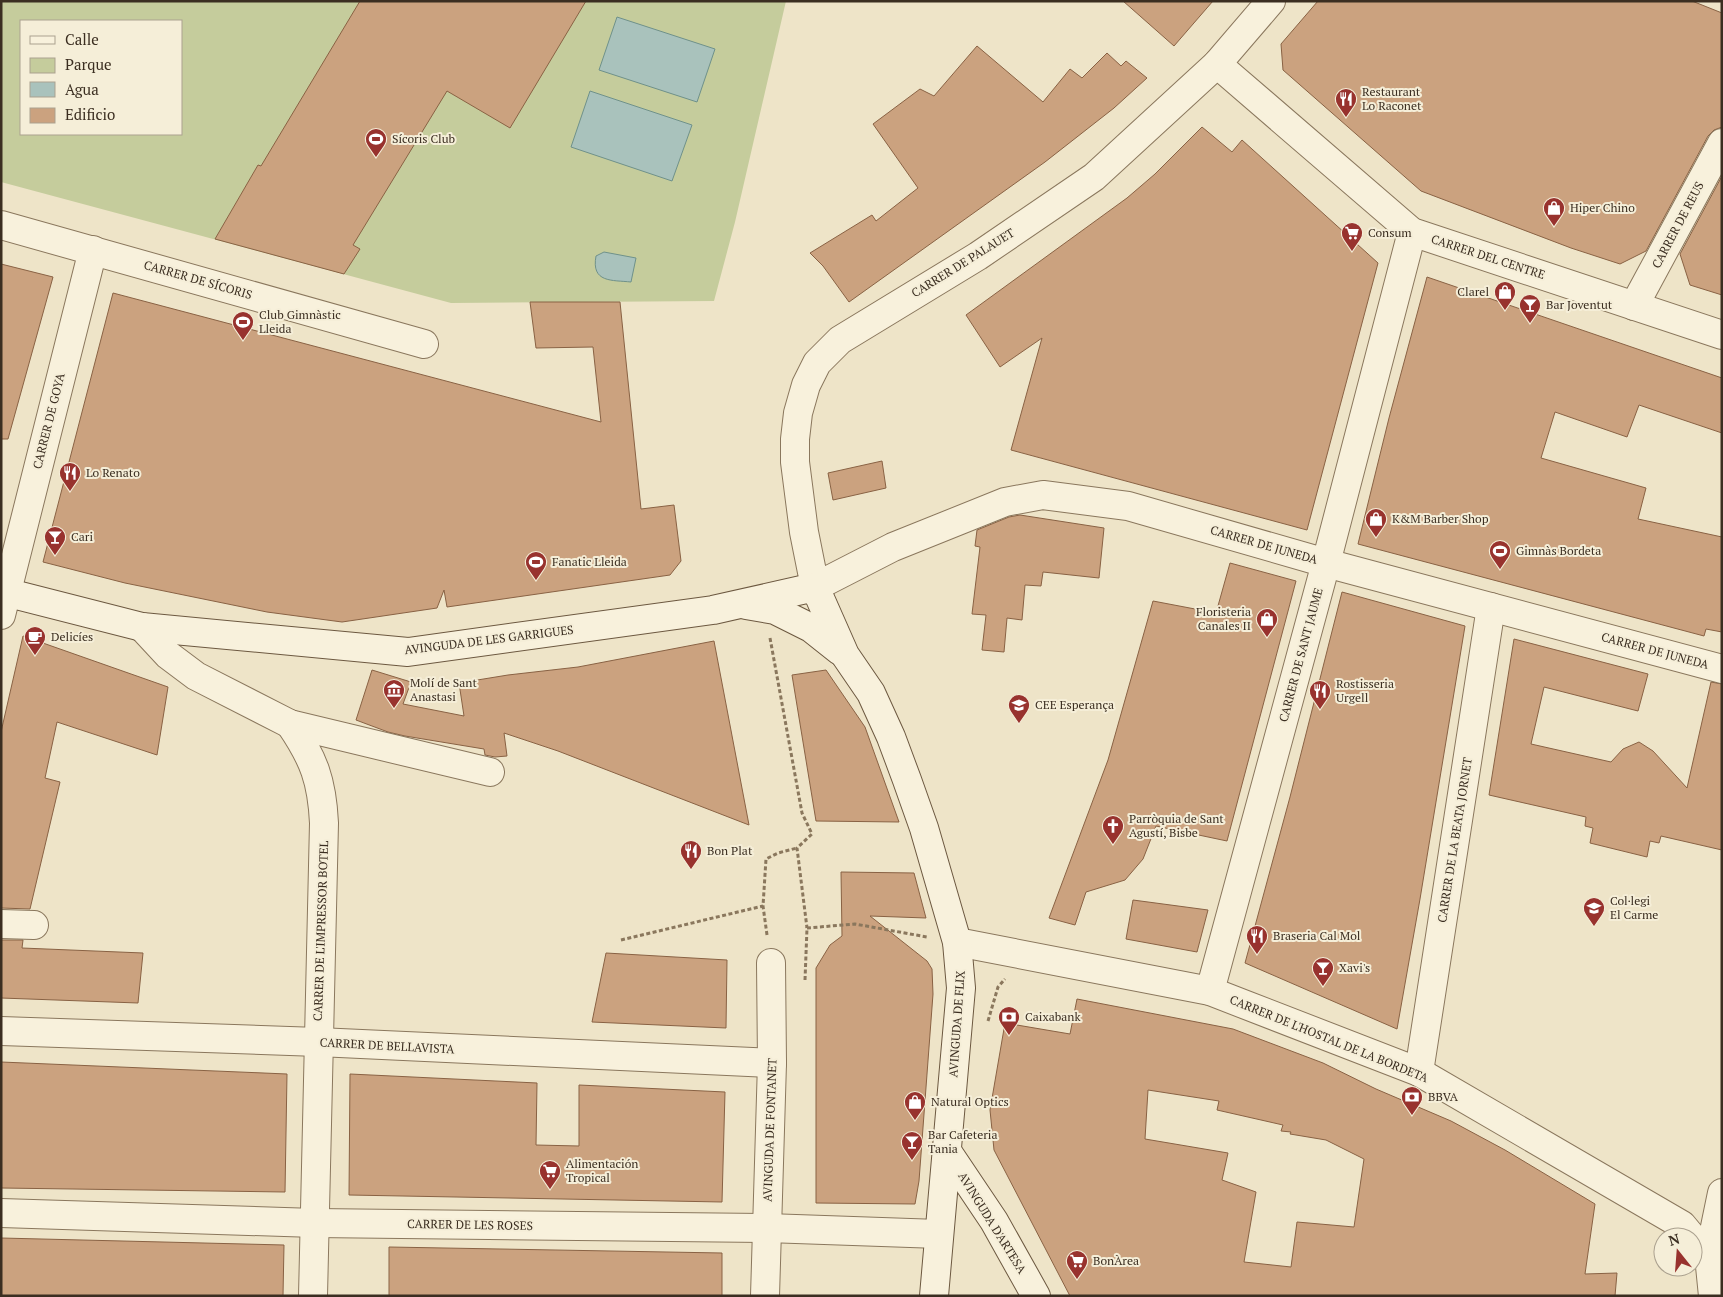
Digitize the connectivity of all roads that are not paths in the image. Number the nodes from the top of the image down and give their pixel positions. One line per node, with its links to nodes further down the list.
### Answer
1 (1271, 1): 2 (street, CARRER DE PALAUET)
2 (1217, 64): 5 (street, CARRER DEL CENTRE); 11 (street, CARRER DE PALAUET)
3 (1722, 143): 7 (street, CARRER DE REUS)
4 (1, 225): 6 (street, CARRER DE SÍCORIS)
5 (1412, 232): 7 (street, CARRER DEL CENTRE); 10 (street, CARRER DE SANT JAUME)
6 (93, 250): 9 (street, CARRER DE SÍCORIS); 12 (street, CARRER DE GOYA)
7 (1634, 306): 8 (street, CARRER DEL CENTRE)
8 (1722, 335)
9 (424, 344)
10 (1326, 563): 11 (street, CARRER DE JUNEDA); 14 (street, CARRER DE JUNEDA); 24 (street, CARRER DE SANT JAUME)
11 (815, 587): 13 (street, CARRER DE JUNEDA); 16 (street, CARRER DE PALAUET)
12 (3, 600): 15 (street, AVINGUDA DE LES GARRIGUES)
13 (751, 606): 15 (street, AVINGUDA DE LES GARRIGUES); 16 (street)
14 (1491, 607): 17 (street, CARRER DE JUNEDA); 28 (street, CARRER DE LA BEATA JORNET)
15 (142, 627): 18 (street)
16 (845, 655): 22 (street, AVINGUDA DE FLIX)
17 (1722, 669)
18 (290, 724): 19 (street); 26 (street, CARRER DE L'IMPRESSOR BOTEL)
19 (490, 772)
20 (1, 924): 21 (street)
21 (34, 925)
22 (957, 942): 24 (street, CARRER DE L'HOSTAL DE LA BORDETA); 29 (street, AVINGUDA DE FLIX)
23 (771, 963): 27 (street, AVINGUDA DE FONTANET)
24 (1210, 991): 28 (street, CARRER DE L'HOSTAL DE LA BORDETA)
25 (1, 1031): 26 (street, CARRER DE BELLAVISTA)
26 (318, 1042): 27 (street, CARRER DE BELLAVISTA); 32 (street, CARRER DE L'IMPRESSOR BOTEL)
27 (772, 1063): 33 (street, AVINGUDA DE FONTANET)
28 (1419, 1072): 35 (street, CARRER DE L'HOSTAL DE LA BORDETA)
29 (947, 1151): 34 (street, AVINGUDA DE FLIX); 39 (street, AVINGUDA D'ARTESA)
30 (1722, 1193): 35 (street)
31 (1, 1213): 32 (street, CARRER DE LES ROSES)
32 (315, 1223): 33 (street, CARRER DE LES ROSES); 36 (street, CARRER DE L'IMPRESSOR BOTEL)
33 (767, 1228): 34 (street, CARRER DE LES ROSES); 37 (street, AVINGUDA DE FONTANET)
34 (939, 1234): 38 (street, AVINGUDA DE FLIX)
35 (1704, 1248): 40 (street)
36 (313, 1296)
37 (765, 1296)
38 (934, 1296)
39 (1036, 1296)
40 (1713, 1296)

